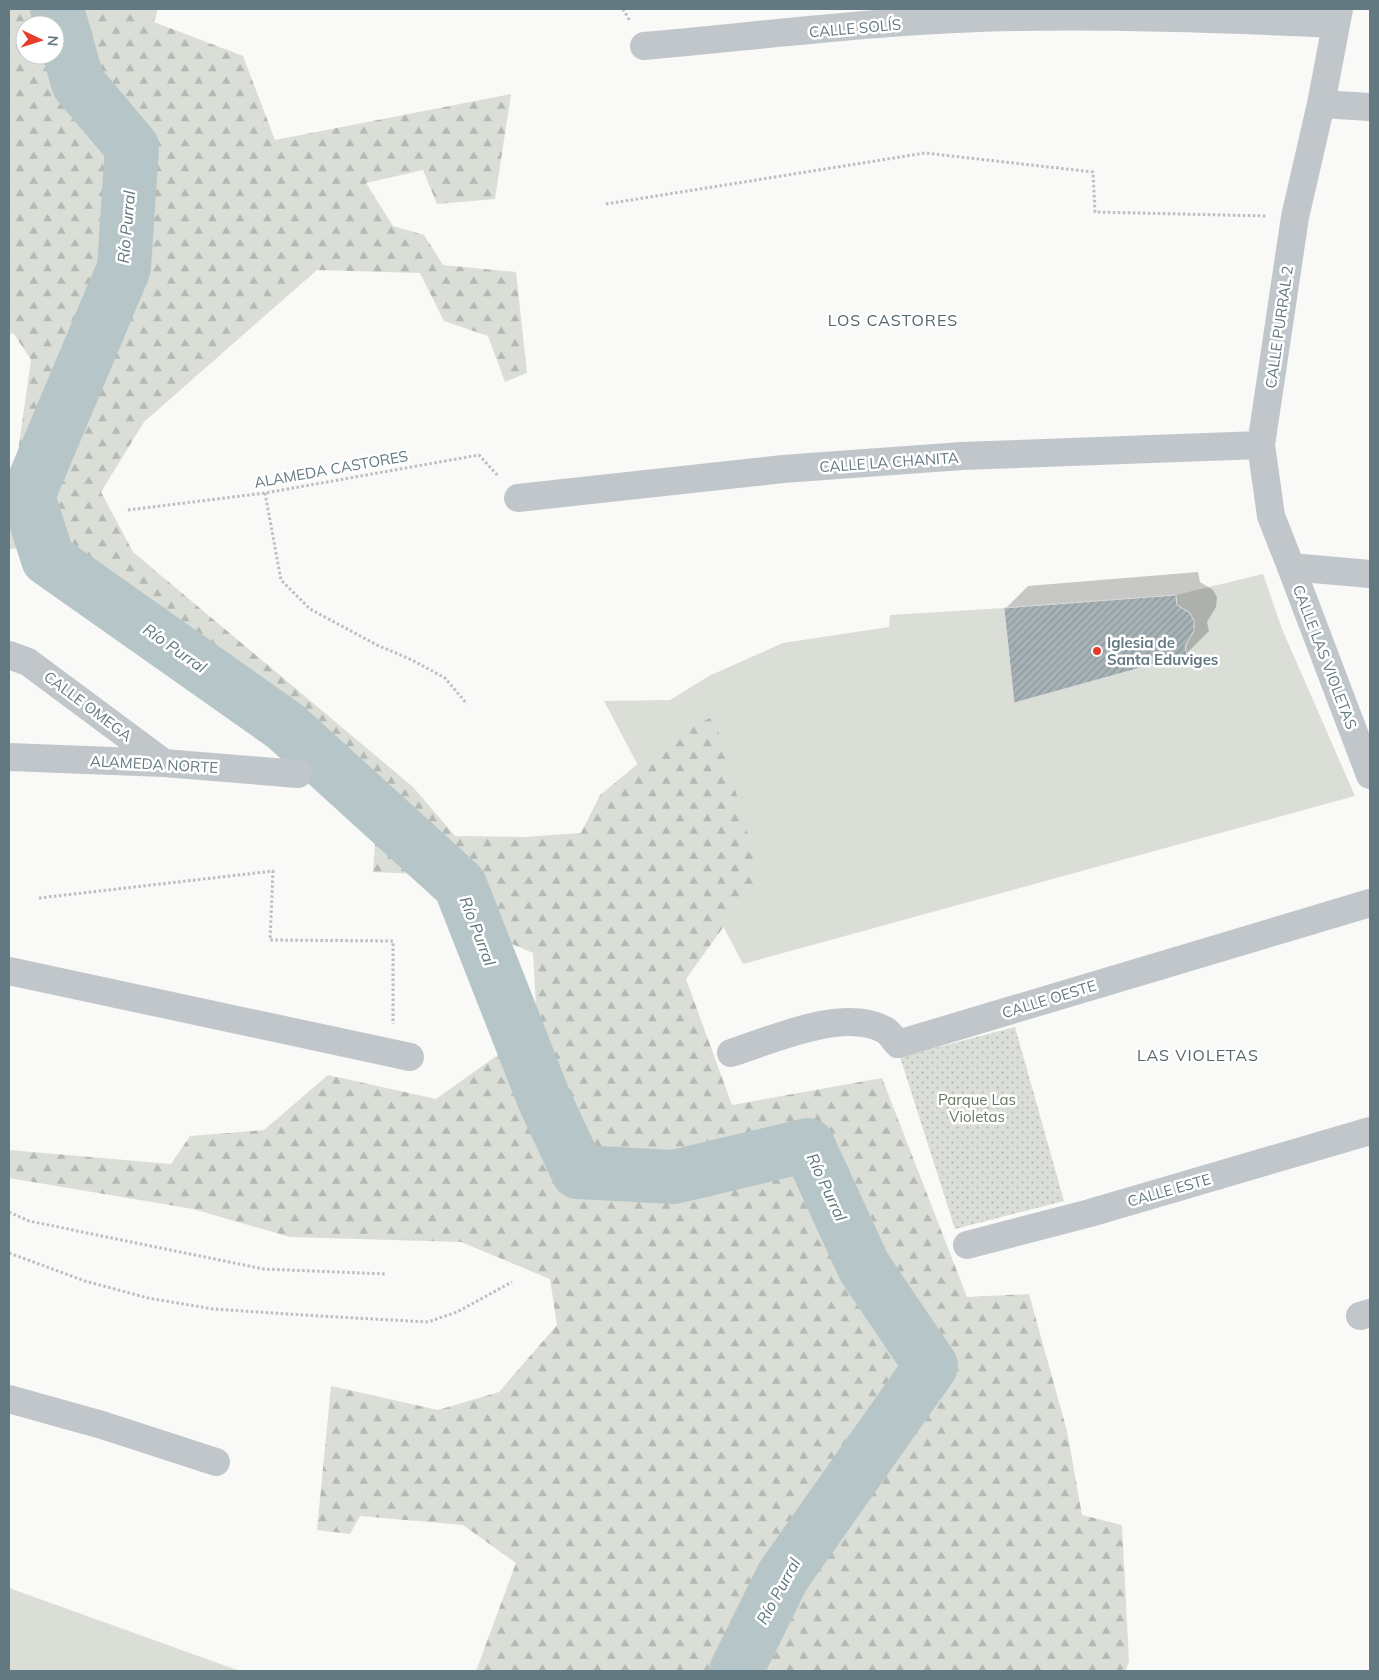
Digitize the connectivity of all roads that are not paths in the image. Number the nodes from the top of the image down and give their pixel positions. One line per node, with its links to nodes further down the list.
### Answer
1 (1338, 16): 2 (street, CALLE SOLÍS); 3 (street, CALLE PURRAL 2)
2 (644, 46)
3 (1321, 104): 4 (street); 5 (street, CALLE PURRAL 2)
4 (1370, 106)
5 (1261, 445): 6 (street, CALLE LA CHANITA); 7 (street, CALLE PURRAL 2)
6 (518, 498)
7 (1291, 567): 8 (street); 13 (street, CALLE LAS VIOLETAS)
8 (1370, 574)
9 (9, 655): 11 (street, CALLE OMEGA)
10 (9, 757): 11 (street, ALAMEDA NORTE)
11 (164, 763): 12 (street, ALAMEDA NORTE)
12 (298, 774)
13 (1370, 775)
14 (1370, 903): 16 (street, CALLE OESTE)
15 (9, 971): 17 (street)
16 (731, 1053)
17 (402, 1056)
18 (1370, 1131): 19 (street, CALLE ESTE)
19 (967, 1245)
20 (9, 1399): 21 (street)
21 (216, 1462)

